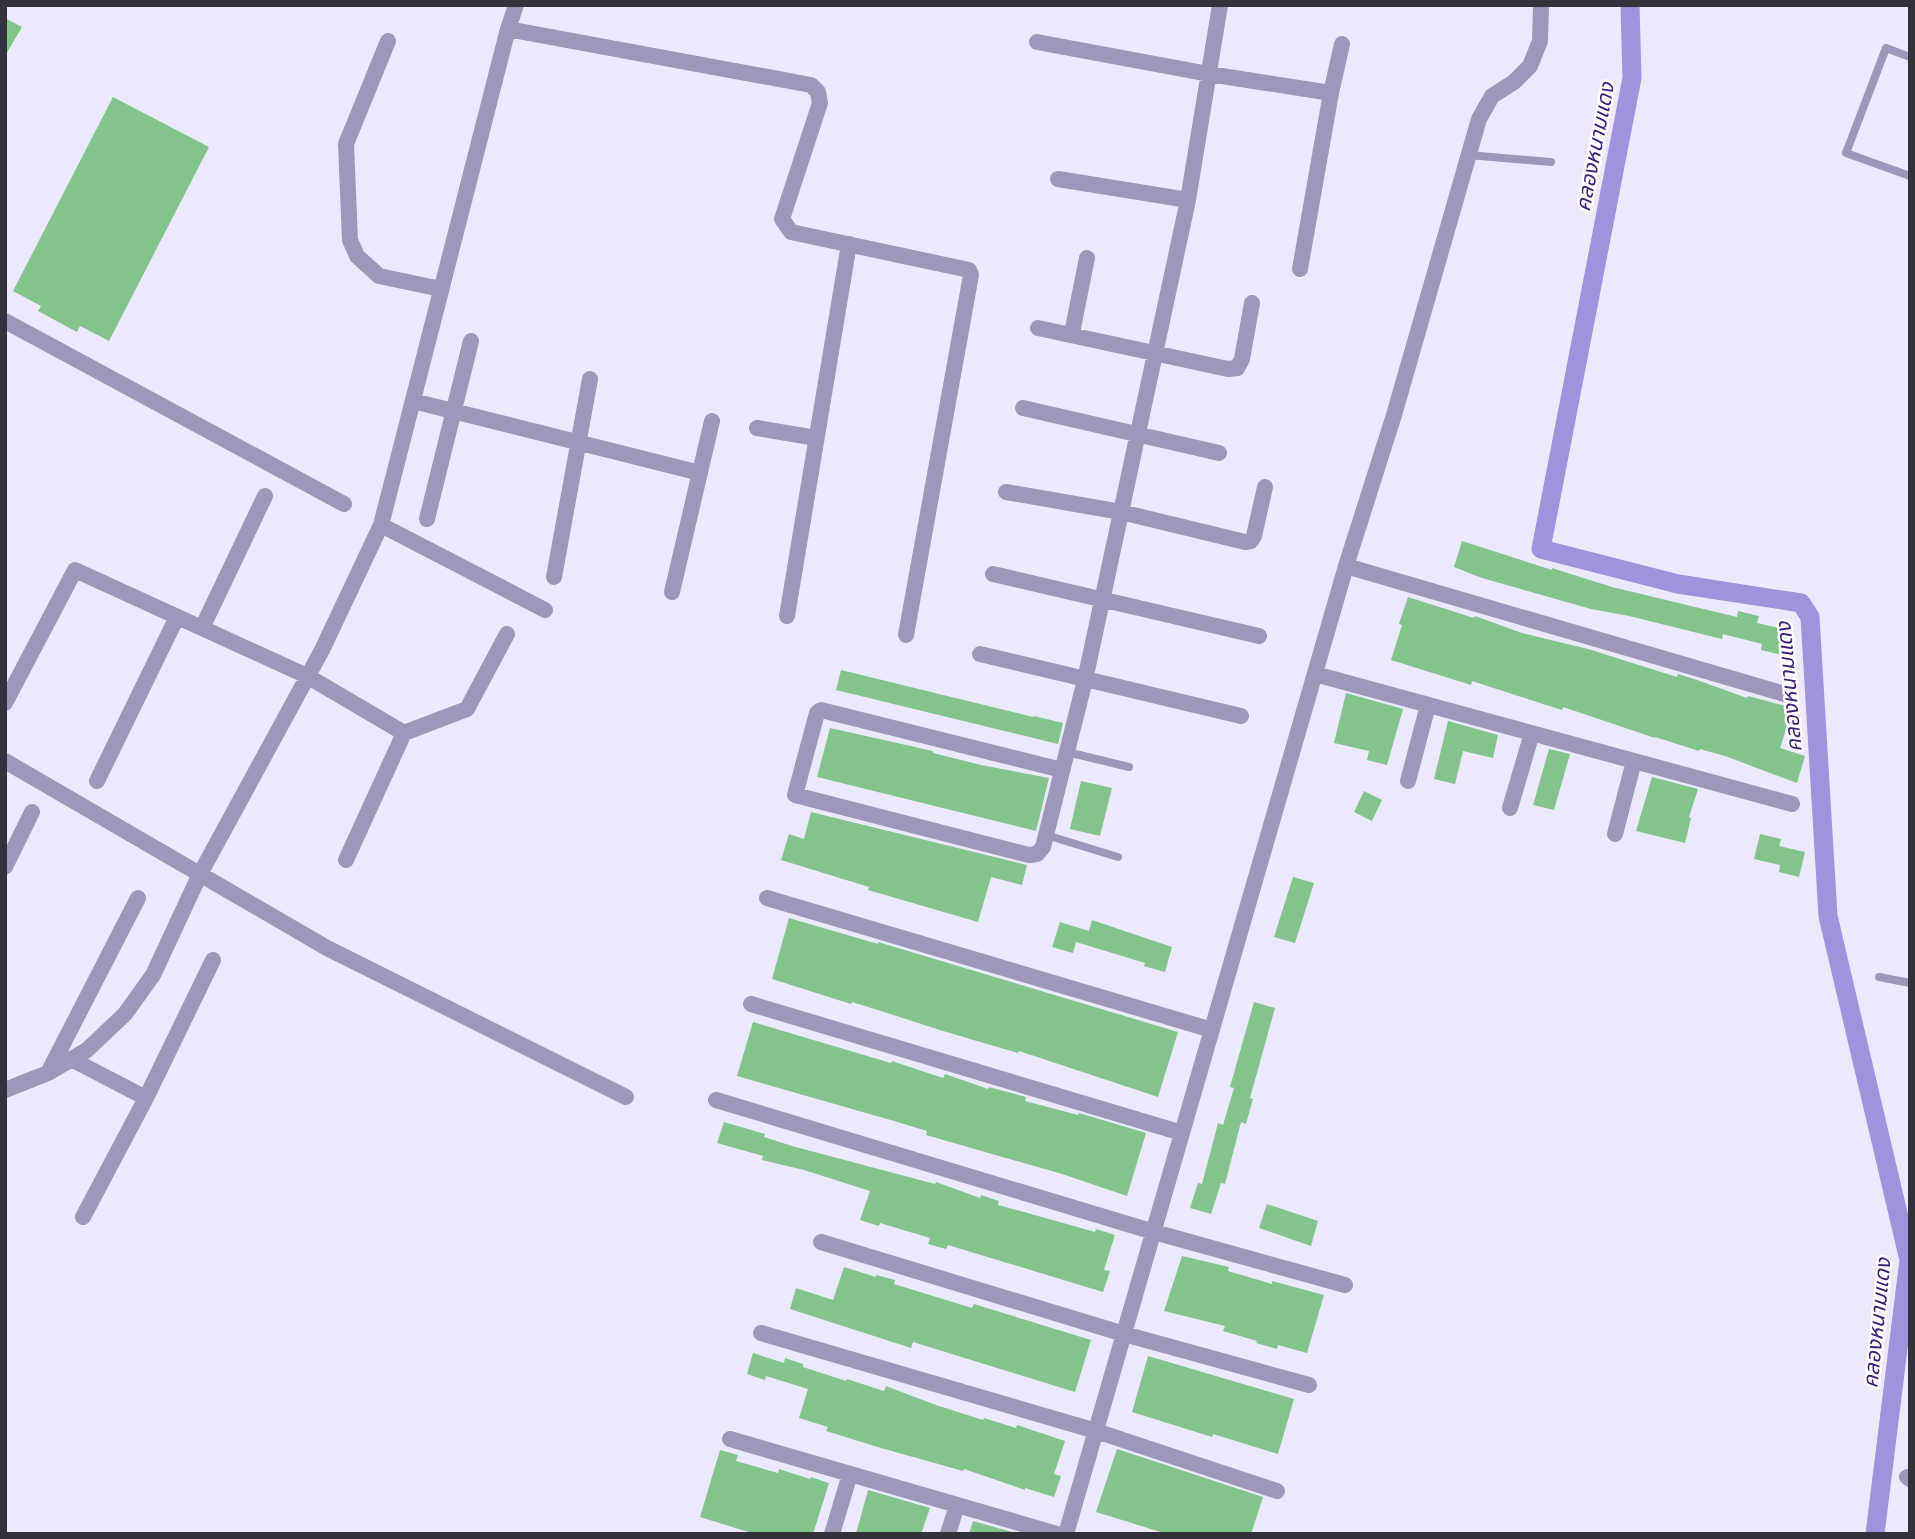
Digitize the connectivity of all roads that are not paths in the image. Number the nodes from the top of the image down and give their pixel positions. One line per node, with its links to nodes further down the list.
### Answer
1 (516, 5): 4 (street)
2 (1220, 5): 9 (street)
3 (1541, 5): 11 (street)
4 (508, 29): 16 (street); 19 (street)
5 (388, 41): 19 (street)
6 (1037, 42): 9 (street)
7 (1342, 44): 10 (street)
8 (1910, 57): 13 (lane)
9 (1209, 74): 10 (street); 15 (street)
10 (1331, 93): 18 (street)
11 (1468, 155): 12 (lane); 44 (street)
12 (1551, 162)
13 (1910, 176)
14 (1059, 180): 15 (street)
15 (1188, 200): 25 (street)
16 (849, 244): 33 (street); 54 (street)
17 (1087, 258): 23 (street)
18 (1300, 269)
19 (441, 289): 27 (street)
20 (1252, 303): 25 (street)
21 (5, 321): 40 (street)
22 (1038, 328): 23 (street)
23 (1072, 333): 25 (street)
24 (471, 341): 29 (street)
25 (1155, 351): 32 (street)
26 (590, 379): 34 (street)
27 (412, 401): 29 (street); 43 (street)
28 (1023, 408): 32 (street)
29 (453, 411): 34 (street); 42 (street)
30 (712, 421): 36 (street)
31 (758, 428): 33 (street)
32 (1138, 434): 35 (street); 41 (street)
33 (816, 438): 50 (street)
34 (578, 443): 36 (street); 46 (street)
35 (1219, 453)
36 (700, 473): 47 (street)
37 (1265, 487): 41 (street)
38 (1006, 492): 41 (street)
39 (265, 496): 52 (street)
40 (344, 505)
41 (1121, 512): 48 (street)
42 (427, 519)
43 (381, 525): 49 (street); 58 (street)
44 (1346, 566): 57 (street); 60 (street)
45 (993, 574): 48 (street)
46 (554, 577)
47 (672, 592)
48 (1102, 599): 55 (street); 59 (street)
49 (545, 610)
50 (787, 616)
51 (177, 617): 52 (street); 61 (street); 71 (street)
52 (202, 628): 58 (street)
53 (508, 635): 64 (street)
54 (906, 635)
55 (1259, 636)
56 (980, 654): 59 (street)
57 (1315, 674): 62 (street); 88 (street)
58 (307, 676): 64 (street); 81 (street)
59 (1085, 680): 63 (street); 66 (street)
60 (1788, 695)
61 (5, 703)
62 (1428, 705): 65 (street); 72 (street)
63 (1241, 716)
64 (404, 733): 79 (street)
65 (1532, 733): 68 (street); 74 (street)
66 (1067, 752): 69 (lane); 70 (street)
67 (5, 761): 81 (street)
68 (1634, 761): 73 (street); 76 (street)
69 (1129, 767)
70 (1062, 770): 77 (street); 77 (street)
71 (97, 781)
72 (1408, 781)
73 (1792, 804)
74 (1510, 808)
75 (32, 812): 80 (street)
76 (1615, 834)
77 (1046, 835): 78 (lane)
78 (1118, 857)
79 (346, 860)
80 (5, 867)
81 (200, 874): 89 (street); 92 (street)
82 (138, 898): 90 (street)
83 (767, 898): 88 (street)
84 (213, 960): 93 (street)
85 (1879, 977): 86 (lane)
86 (1910, 983)
87 (751, 1004): 95 (street)
88 (1212, 1030): 95 (street)
89 (71, 1059): 90 (street); 93 (street)
90 (48, 1073): 91 (street)
91 (5, 1090)
92 (626, 1097)
93 (146, 1098): 96 (street)
94 (716, 1100): 97 (street)
95 (1182, 1133): 97 (street)
96 (83, 1217)
97 (1154, 1232): 99 (street); 101 (street)
98 (821, 1242): 101 (street)
99 (1345, 1285)
100 (761, 1333): 103 (street)
101 (1124, 1334): 102 (street); 103 (street)
102 (1309, 1385)
103 (1096, 1431): 106 (street); 111 (street)
104 (730, 1440): 105 (street)
105 (850, 1474): 107 (street); 108 (street)
106 (1277, 1490)
107 (957, 1505): 109 (street); 110 (street)
108 (832, 1534)
109 (948, 1534)
110 (1057, 1534)
111 (1066, 1534)

